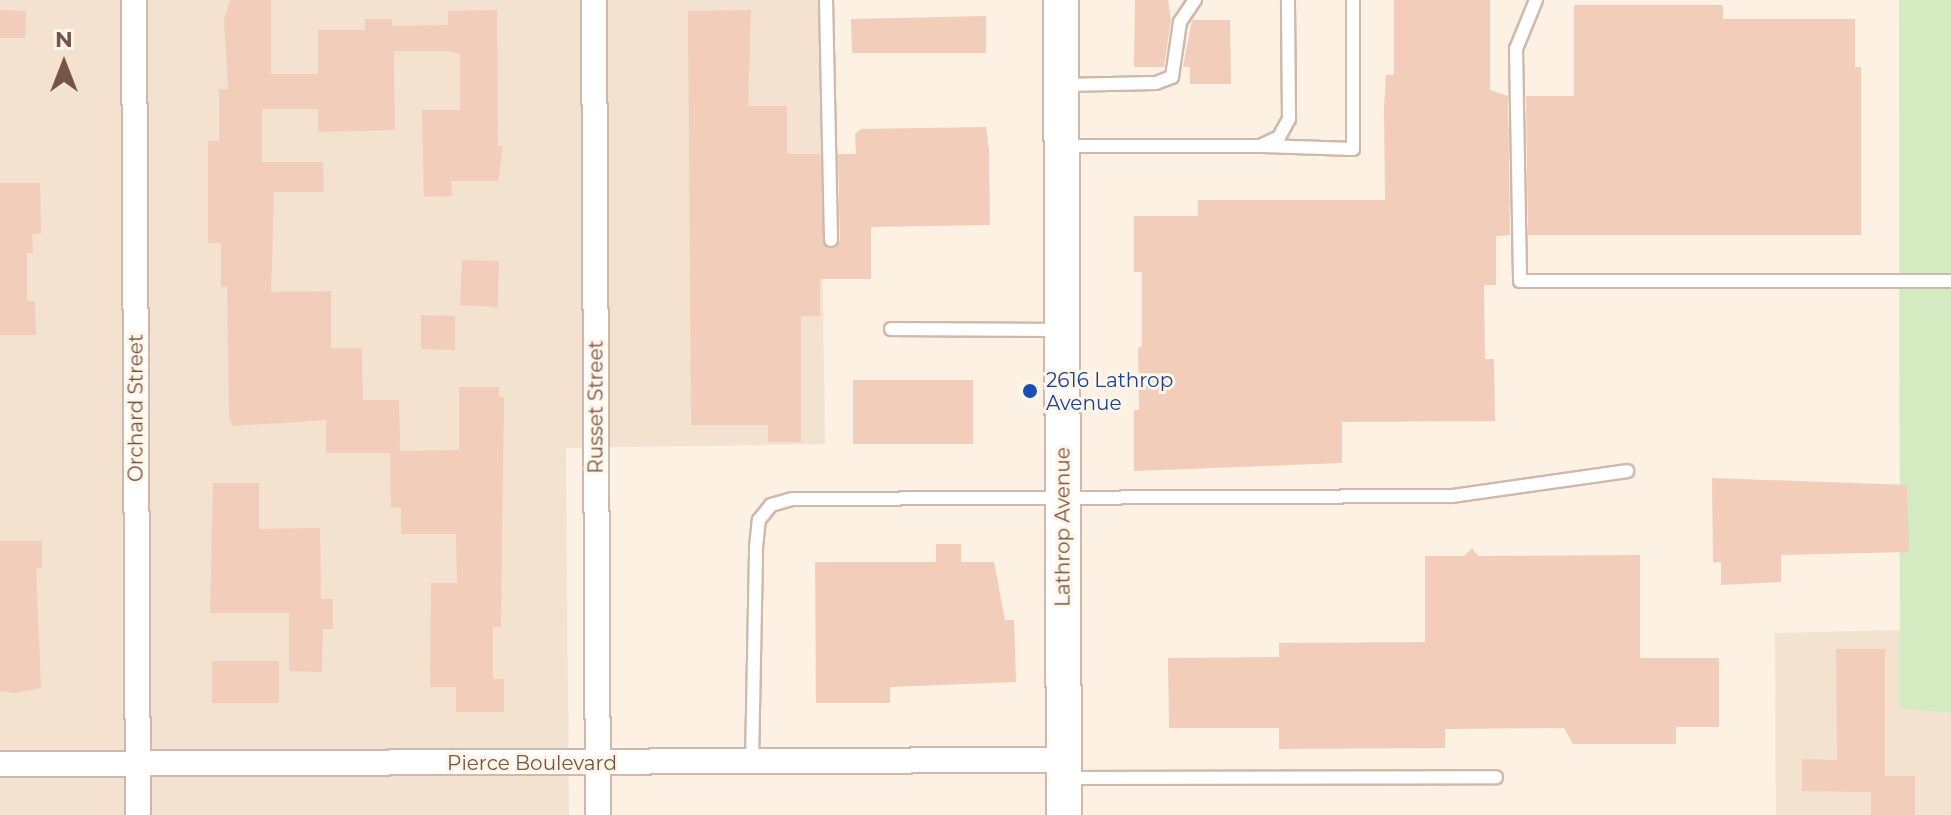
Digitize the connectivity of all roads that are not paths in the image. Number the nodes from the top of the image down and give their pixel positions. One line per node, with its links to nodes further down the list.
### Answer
1 (134, 0): 21 (street, Orchard Street)
2 (594, 0): 18 (street, Russet Street)
3 (826, 0): 12 (lane)
4 (1061, 0): 9 (street, Lathrop Avenue)
5 (1195, 0): 9 (lane)
6 (1288, 0): 11 (lane)
7 (1353, 0): 11 (lane)
8 (1536, 0): 13 (lane)
9 (1062, 85): 10 (street, Lathrop Avenue)
10 (1062, 146): 11 (lane); 15 (street, Lathrop Avenue)
11 (1260, 146)
12 (831, 240)
13 (1951, 281)
14 (891, 329): 15 (lane)
15 (1062, 330): 17 (street, Lathrop Avenue)
16 (1627, 471): 17 (lane)
17 (1063, 500): 19 (lane); 22 (street, Lathrop Avenue)
18 (598, 762): 19 (street, Pierce Boulevard); 21 (street, Pierce Boulevard); 25 (street, Russet Street)
19 (752, 762): 22 (street, Pierce Boulevard)
20 (0, 764): 21 (street, Pierce Boulevard)
21 (138, 764): 24 (street, Orchard Street)
22 (1064, 769): 23 (lane); 26 (street, Lathrop Avenue)
23 (1496, 777)
24 (138, 815)
25 (598, 815)
26 (1064, 815)

